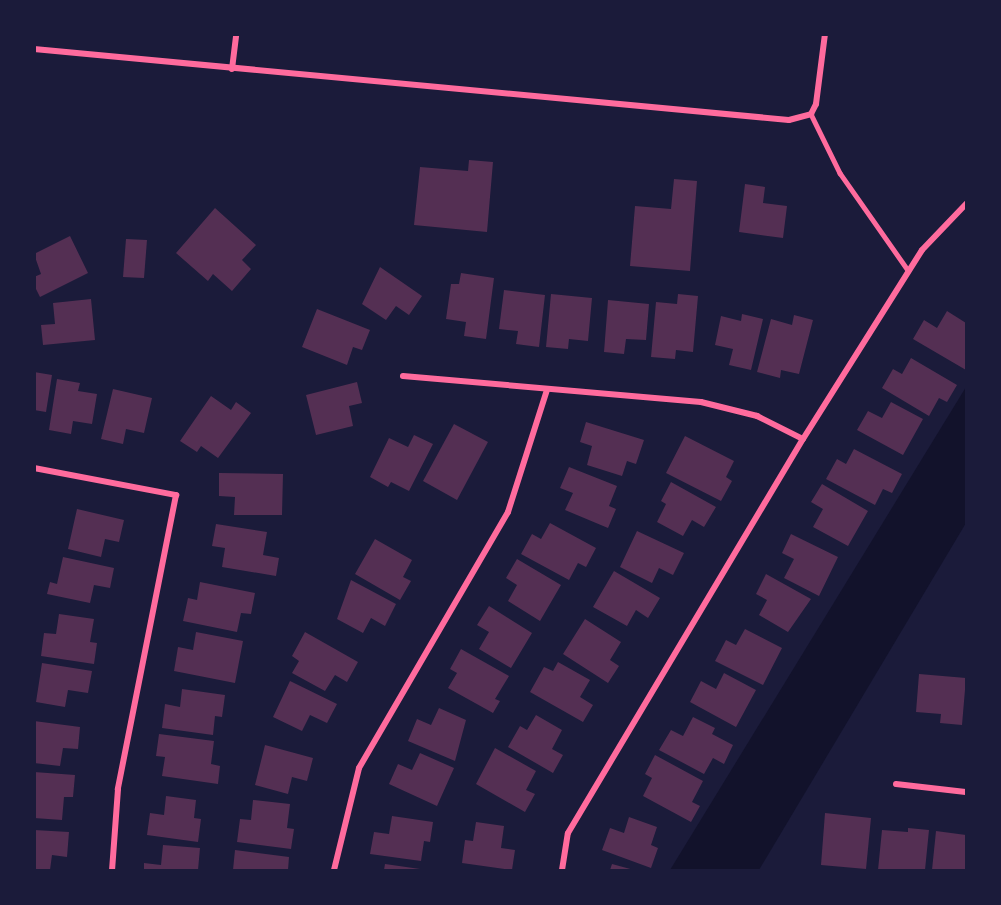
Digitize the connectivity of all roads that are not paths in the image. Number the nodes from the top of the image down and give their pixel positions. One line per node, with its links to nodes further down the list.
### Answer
1 (236, 34): 4 (street)
2 (825, 34): 5 (street)
3 (34, 49): 4 (street)
4 (232, 69): 5 (street)
5 (811, 114): 7 (lane)
6 (966, 204): 7 (street)
7 (908, 270): 10 (street)
8 (403, 376): 9 (street)
9 (547, 390): 10 (street); 15 (street)
10 (803, 439): 16 (street)
11 (34, 468): 14 (street)
12 (896, 784): 13 (street)
13 (966, 792)
14 (112, 870)
15 (334, 870)
16 (562, 870)

